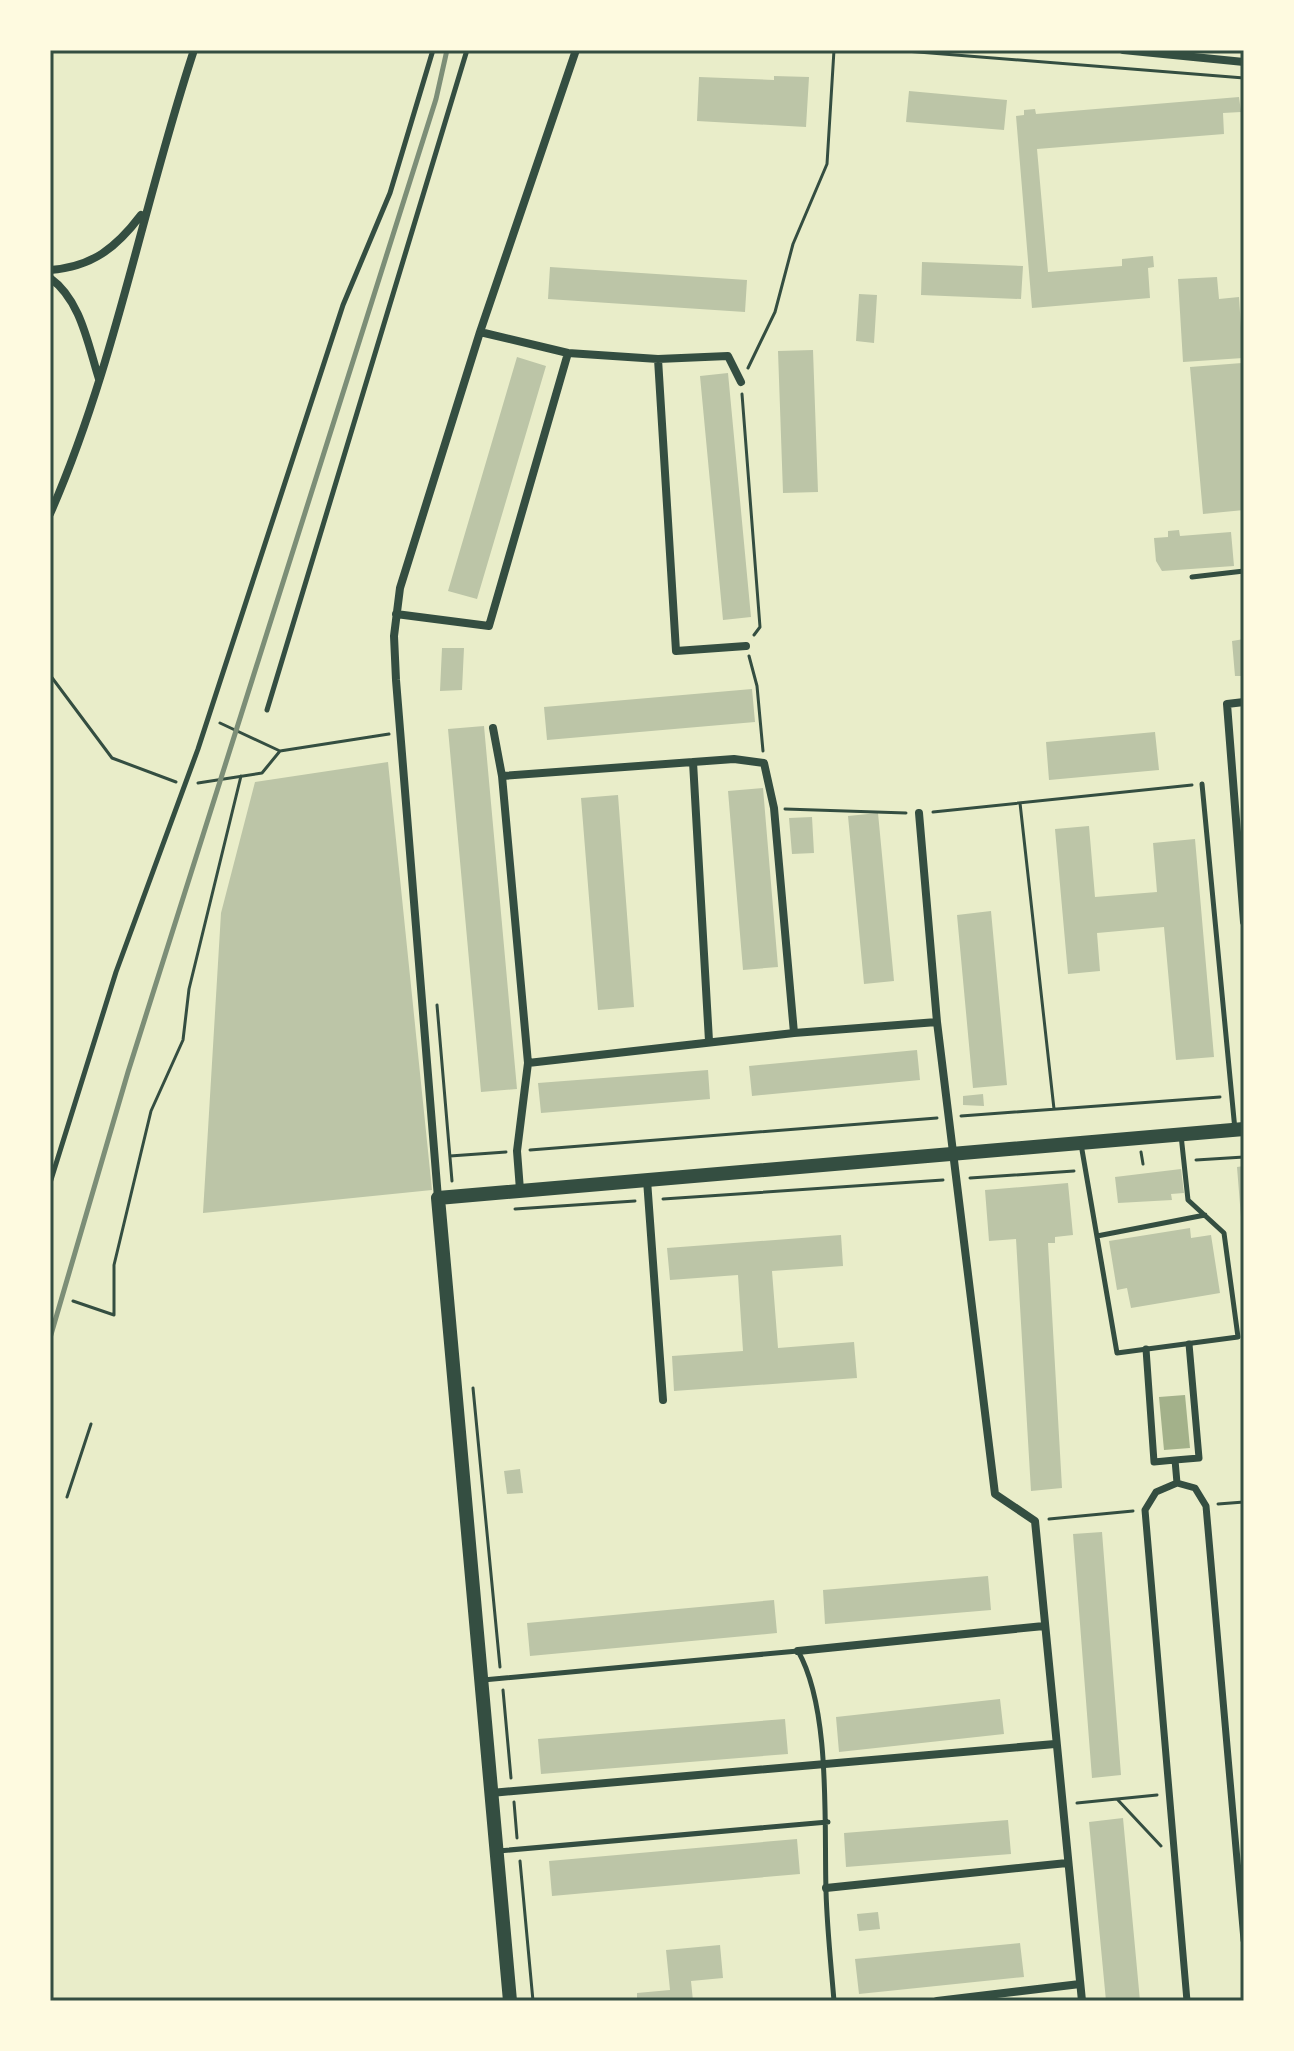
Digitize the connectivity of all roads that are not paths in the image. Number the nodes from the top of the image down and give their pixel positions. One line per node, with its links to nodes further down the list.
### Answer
1 (194, 50): 7 (street)
2 (433, 50): 36 (lane)
3 (467, 50): 21 (lane)
4 (576, 50): 10 (street)
5 (1123, 50): 6 (street)
6 (1244, 62)
7 (144, 209): 8 (street); 13 (street)
8 (50, 270)
9 (50, 278): 13 (street)
10 (480, 332): 11 (street); 18 (street)
11 (568, 353): 12 (street); 18 (street)
12 (658, 359): 14 (street); 19 (street)
13 (99, 381): 15 (street)
14 (741, 382)
15 (50, 514)
16 (1244, 571): 17 (lane)
17 (1192, 577)
18 (396, 614): 39 (street)
19 (746, 646)
20 (1244, 702): 27 (street)
21 (267, 710)
22 (493, 728): 24 (street)
23 (693, 762): 24 (street); 29 (street); 30 (street)
24 (502, 776): 31 (street)
25 (1202, 784): 32 (lane)
26 (919, 813): 28 (street)
27 (1244, 922)
28 (937, 1022): 29 (street); 35 (street)
29 (794, 1033): 30 (street)
30 (709, 1041): 31 (street)
31 (528, 1063): 38 (street)
32 (1239, 1130): 33 (street)
33 (1181, 1134): 34 (street); 40 (lane)
34 (1081, 1143): 35 (street); 41 (lane)
35 (952, 1153): 37 (street); 47 (street)
36 (51, 1179)
37 (647, 1180): 38 (street); 44 (street)
38 (520, 1190): 39 (street)
39 (438, 1198): 49 (street)
40 (1205, 1215): 41 (lane); 42 (lane)
41 (1097, 1236): 43 (lane)
42 (1189, 1344): 43 (lane); 45 (street)
43 (1146, 1349): 45 (street)
44 (663, 1400)
45 (1175, 1460): 46 (street)
46 (1177, 1483): 57 (street); 63 (street)
47 (1044, 1626): 48 (street); 50 (street)
48 (798, 1651): 49 (lane); 51 (lane)
49 (480, 1680): 52 (street)
50 (1055, 1744): 51 (street); 55 (street)
51 (822, 1766): 52 (street); 53 (lane)
52 (491, 1793): 54 (street)
53 (828, 1822): 54 (lane); 56 (lane)
54 (497, 1851): 59 (street)
55 (1067, 1863): 56 (street); 58 (street)
56 (826, 1888): 60 (lane)
57 (1244, 1940)
58 (1080, 1984): 61 (street); 62 (street)
59 (510, 2001)
60 (834, 2001)
61 (937, 2001)
62 (1082, 2001)
63 (1187, 2001)

